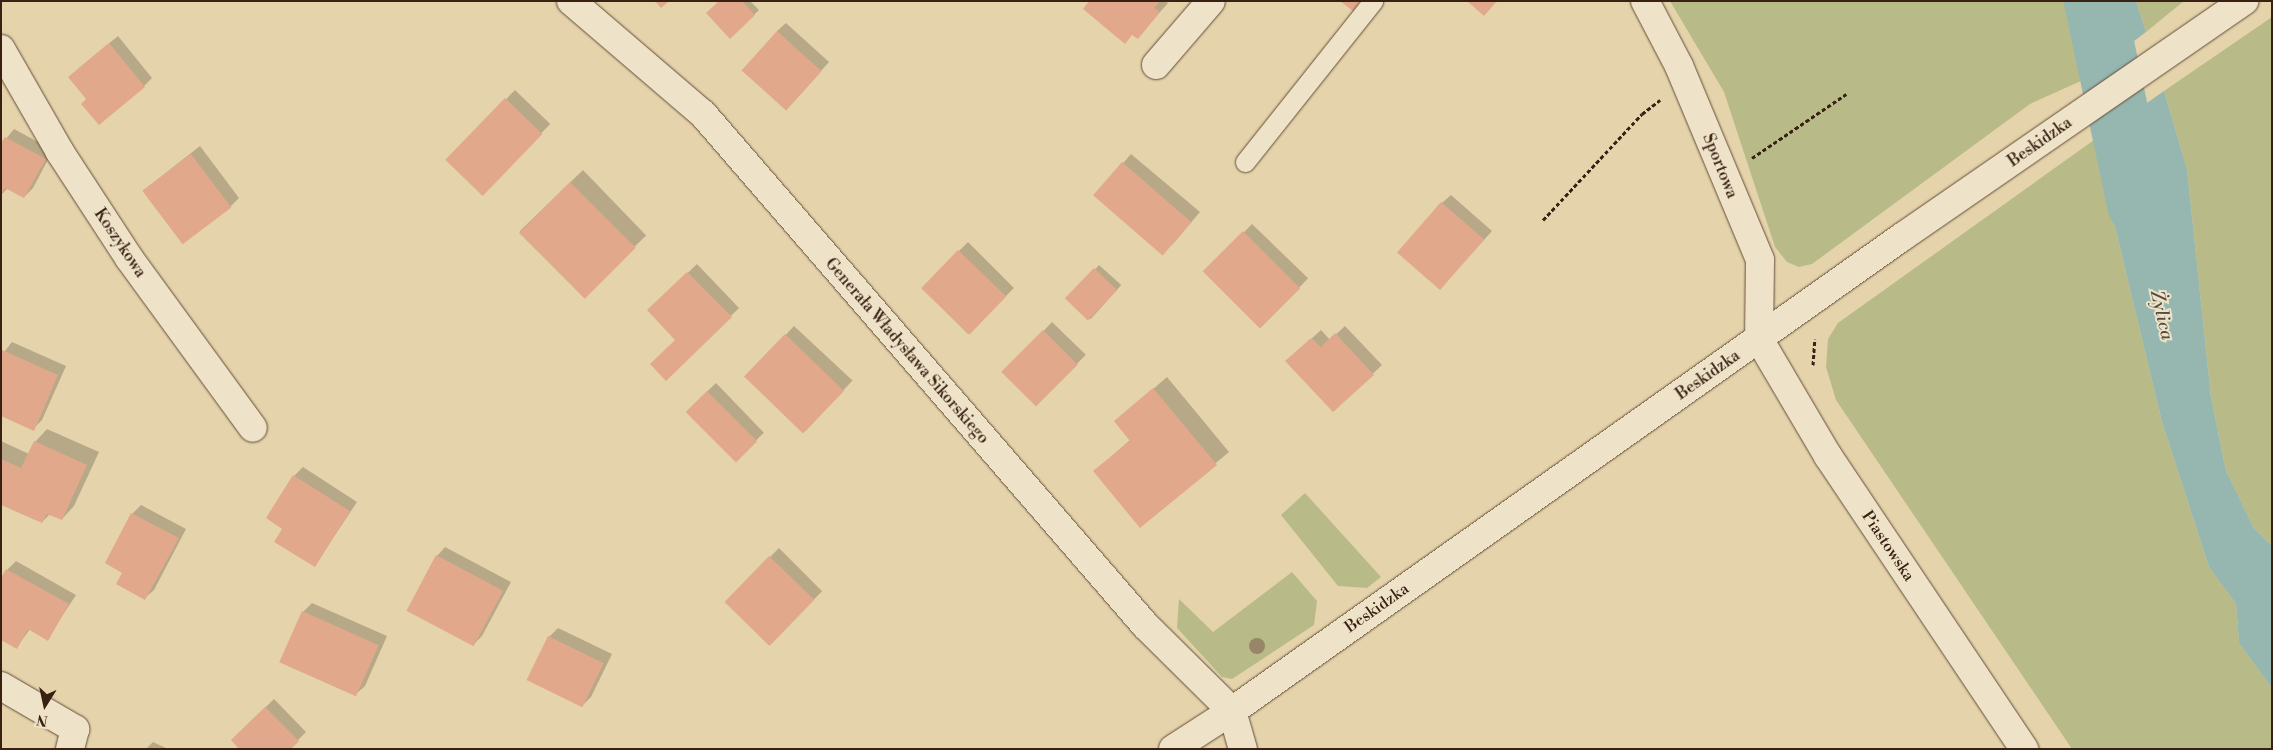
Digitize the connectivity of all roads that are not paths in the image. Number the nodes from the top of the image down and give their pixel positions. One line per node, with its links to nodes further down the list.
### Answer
1 (571, 1): 12 (street, Generała Władysława Sikorskiego)
2 (1211, 1): 7 (street)
3 (1373, 1): 8 (lane)
4 (1645, 1): 9 (street, Sportowa)
5 (2244, 1): 9 (street, Beskidzka)
6 (1, 49): 10 (street, Koszykowa)
7 (1156, 65)
8 (1245, 162)
9 (1759, 339): 12 (street, Beskidzka); 16 (street, Piastowska)
10 (253, 428)
11 (1, 686): 13 (street)
12 (1232, 711): 14 (street, Beskidzka); 15 (street)
13 (70, 749)
14 (1173, 749)
15 (1243, 749)
16 (2024, 749)

